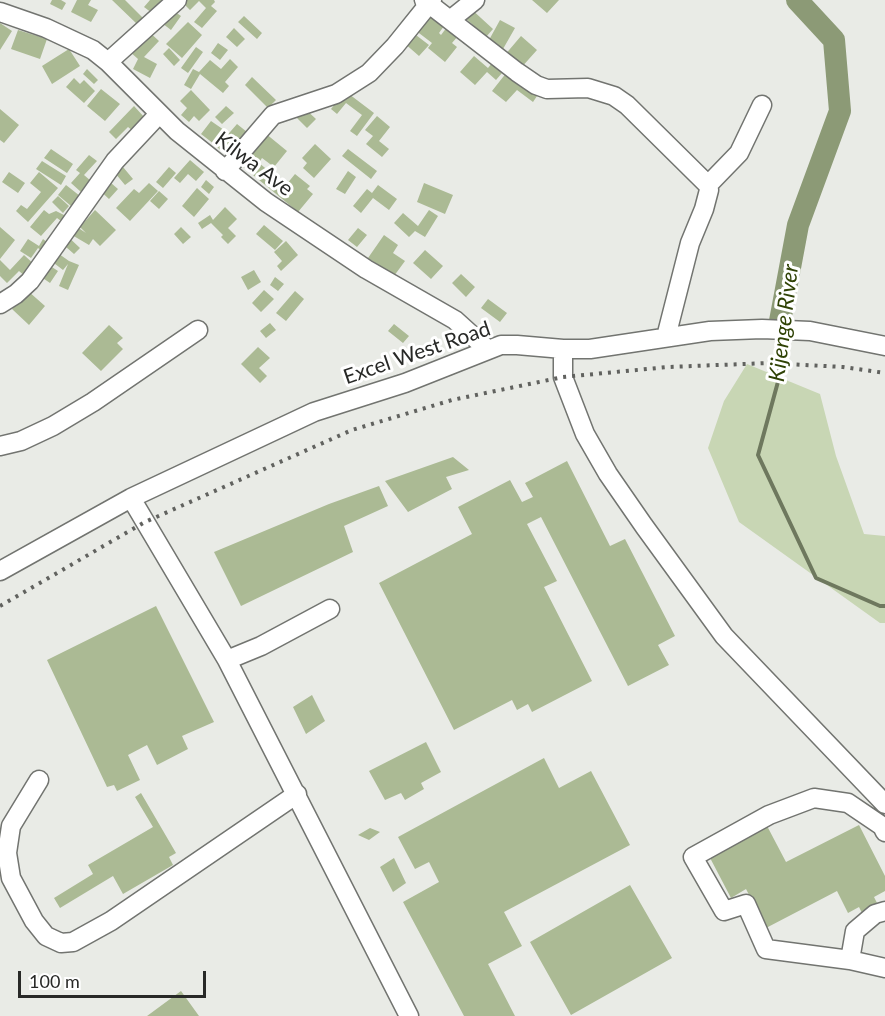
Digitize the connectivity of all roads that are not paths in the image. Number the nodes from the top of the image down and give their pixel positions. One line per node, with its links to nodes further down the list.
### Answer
1 (177, 0): 6 (street)
2 (475, 0): 5 (street)
3 (428, 1): 5 (street); 9 (street)
4 (0, 12): 6 (street, Kilwa Ave)
5 (450, 20): 10 (street)
6 (108, 62): 8 (street, Kilwa Ave)
7 (762, 105): 10 (street)
8 (159, 114): 9 (street, Kilwa Ave); 11 (street)
9 (225, 171): 15 (street, Kilwa Ave)
10 (708, 185): 13 (street)
11 (0, 304)
12 (198, 330): 17 (street)
13 (666, 337): 14 (street, Excel West Road); 16 (street, Excel West Road)
14 (885, 346)
15 (487, 349): 16 (street, Excel West Road); 18 (street, Excel West Road)
16 (563, 349): 24 (street)
17 (0, 446)
18 (131, 498): 19 (street, Excel West Road); 21 (street)
19 (0, 570)
20 (330, 609): 21 (street)
21 (227, 660): 23 (street)
22 (39, 780): 23 (street)
23 (297, 794): 29 (street)
24 (885, 804)
25 (885, 832): 27 (street)
26 (885, 911): 27 (street)
27 (850, 960): 28 (street)
28 (885, 968)
29 (409, 1016)

